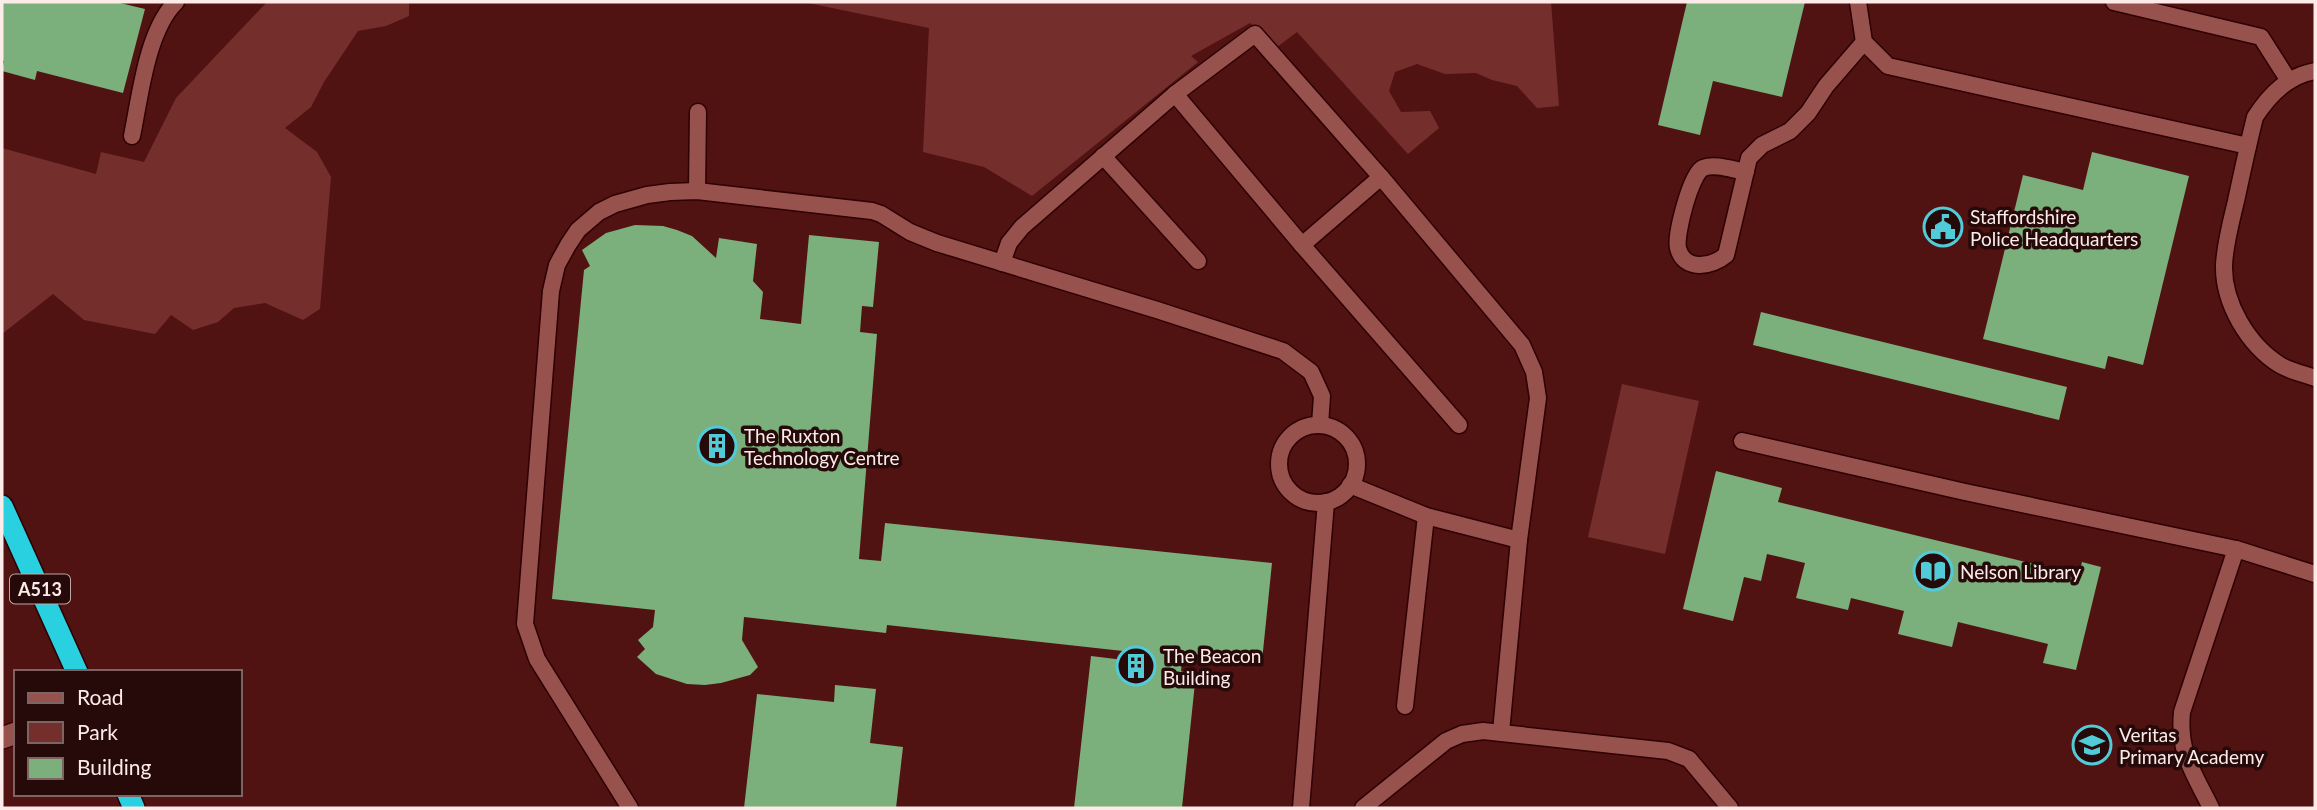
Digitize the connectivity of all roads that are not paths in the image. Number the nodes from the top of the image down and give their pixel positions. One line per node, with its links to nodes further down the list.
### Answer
1 (176, 2): 9 (lane)
2 (1858, 2): 4 (lane)
3 (2114, 2): 6 (lane)
4 (1864, 42): 10 (lane); 12 (lane)
5 (2315, 71): 6 (lane)
6 (2289, 80): 10 (lane)
7 (1175, 94): 11 (lane); 13 (lane); 15 (lane)
8 (698, 112): 14 (lane)
9 (132, 136)
10 (2248, 146): 18 (lane)
11 (1103, 156): 16 (lane); 17 (lane)
12 (1746, 172): 12 (lane)
13 (1381, 177): 15 (lane); 26 (lane)
14 (697, 191): 17 (lane); 32 (lane)
15 (1302, 245): 20 (lane)
16 (1198, 261)
17 (1002, 263): 19 (lane)
18 (2315, 378)
19 (1320, 425): 22 (lane); 23 (lane)
20 (1460, 425)
21 (1742, 441): 27 (lane)
22 (1350, 485): 23 (lane); 25 (lane)
23 (1326, 502): 33 (lane)
24 (2, 506): 29 (highway, A513)
25 (1426, 516): 26 (lane); 30 (lane)
26 (1519, 540): 31 (lane)
27 (2236, 549): 28 (lane); 36 (lane)
28 (2315, 574)
29 (76, 670)
30 (1405, 706)
31 (1501, 732): 34 (lane); 35 (lane)
32 (630, 808)
33 (1301, 808)
34 (1363, 808)
35 (1730, 808)
36 (2211, 808)

